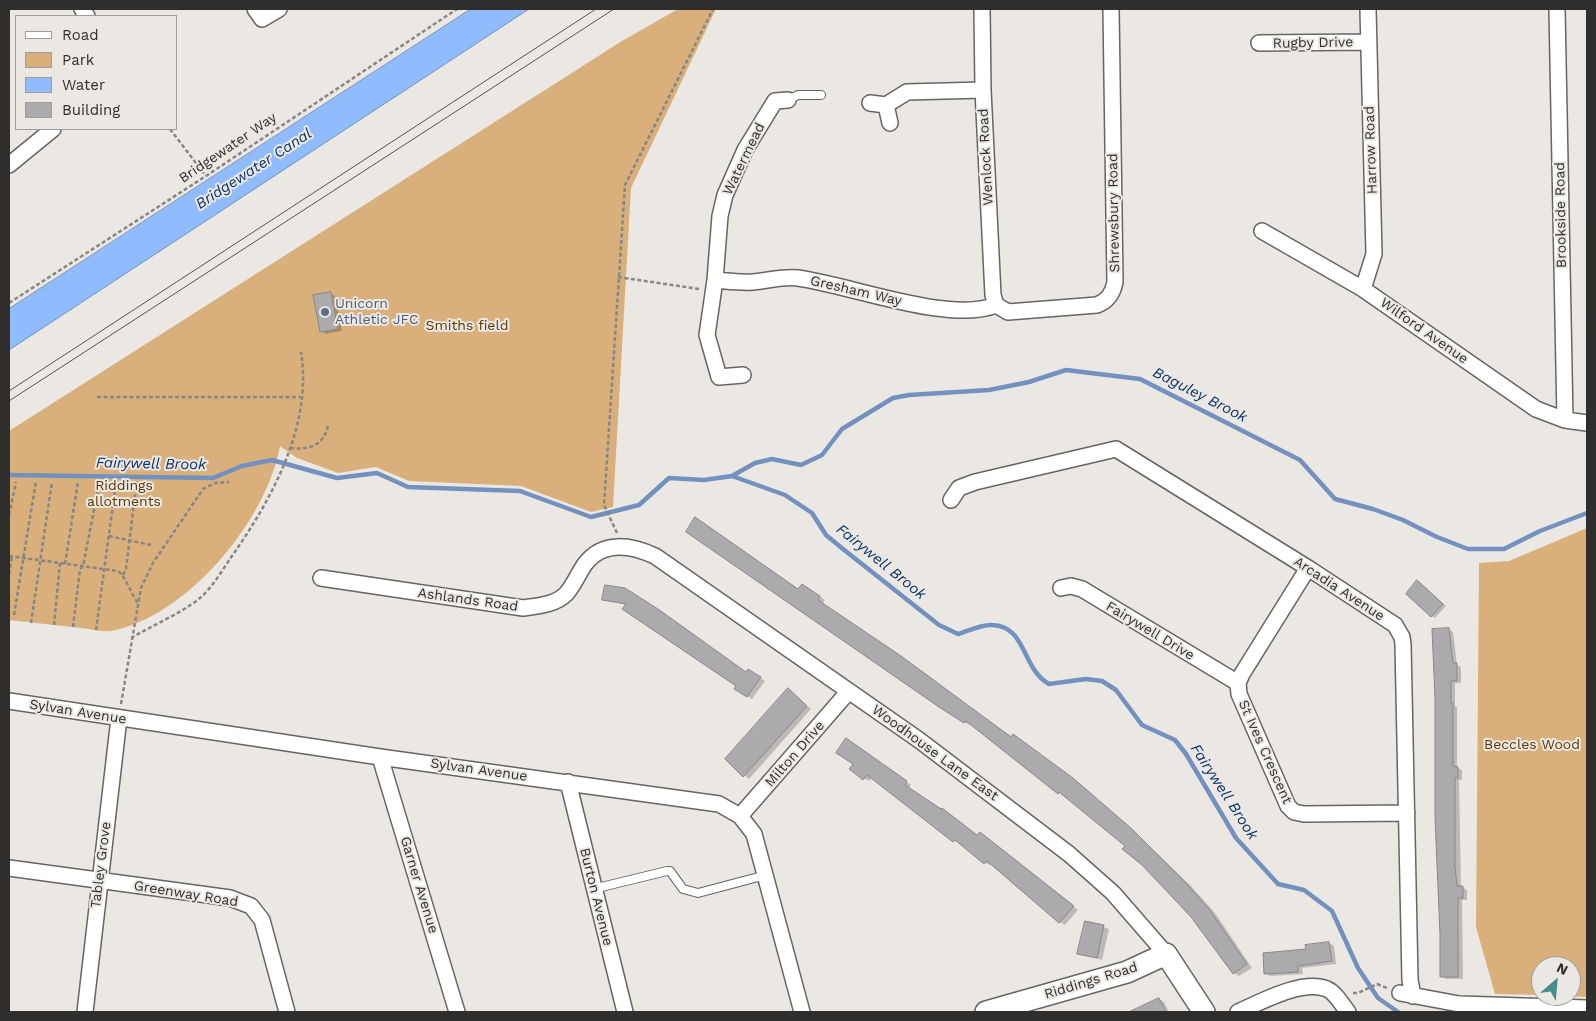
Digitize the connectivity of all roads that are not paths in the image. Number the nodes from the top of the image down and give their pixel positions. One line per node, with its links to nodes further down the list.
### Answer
1 (255, 9): 2 (street)
2 (278, 9)
3 (982, 9): 9 (street, Wenlock Road)
4 (1111, 9): 20 (street, Shrewsbury Road)
5 (1368, 9): 7 (street, Harrow Road)
6 (1557, 9): 22 (street, Brookside Road)
7 (1368, 42): 8 (street, Rugby Drive); 19 (street, Harrow Road)
8 (1259, 43)
9 (983, 90): 13 (street); 20 (street, Wenlock Road)
10 (821, 95): 11 (lane)
11 (778, 96): 18 (street, Watermead)
12 (870, 103): 13 (street)
13 (886, 105): 14 (street)
14 (890, 123)
15 (52, 130): 16 (street)
16 (9, 165)
17 (1262, 231): 19 (street, Wilford Avenue)
18 (714, 286): 20 (street, Gresham Way); 21 (street, Watermead)
19 (1363, 289): 22 (street, Wilford Avenue)
20 (996, 304)
21 (743, 375)
22 (1565, 420): 23 (street, Wilford Avenue)
23 (1587, 423)
24 (951, 500): 26 (street, Arcadia Avenue)
25 (622, 546): 27 (street, Ashlands Road); 30 (street, Woodhouse Lane East)
26 (1308, 568): 29 (street, St Ives Crescent); 35 (street, Arcadia Avenue)
27 (321, 578)
28 (1061, 588): 29 (street, Fairywell Drive)
29 (1238, 683): 35 (street, St Ives Crescent)
30 (849, 691): 36 (street, Milton Drive); 41 (street, Woodhouse Lane East)
31 (9, 702): 32 (street, Sylvan Avenue)
32 (119, 718): 33 (street, Sylvan Avenue); 39 (street, Tabley Grove)
33 (380, 757): 34 (street, Sylvan Avenue); 46 (street, Garner Avenue)
34 (568, 782): 36 (street, Sylvan Avenue); 40 (street, Burton Avenue)
35 (1407, 813): 42 (street, Arcadia Avenue)
36 (740, 816): 38 (street, Sylvan Avenue)
37 (9, 868): 39 (street, Greenway Road)
38 (766, 875): 40 (lane); 48 (street, Sylvan Avenue)
39 (100, 880): 44 (street, Tabley Grove); 45 (street, Greenway Road)
40 (593, 888): 47 (street, Burton Avenue)
41 (1166, 954): 43 (street, Riddings Road); 49 (street, Woodhouse Lane East)
42 (1587, 1008)
43 (992, 1011)
44 (85, 1012)
45 (287, 1012)
46 (457, 1012)
47 (625, 1012)
48 (802, 1012)
49 (1204, 1012)
50 (1238, 1012): 51 (street)
51 (1348, 1012)

